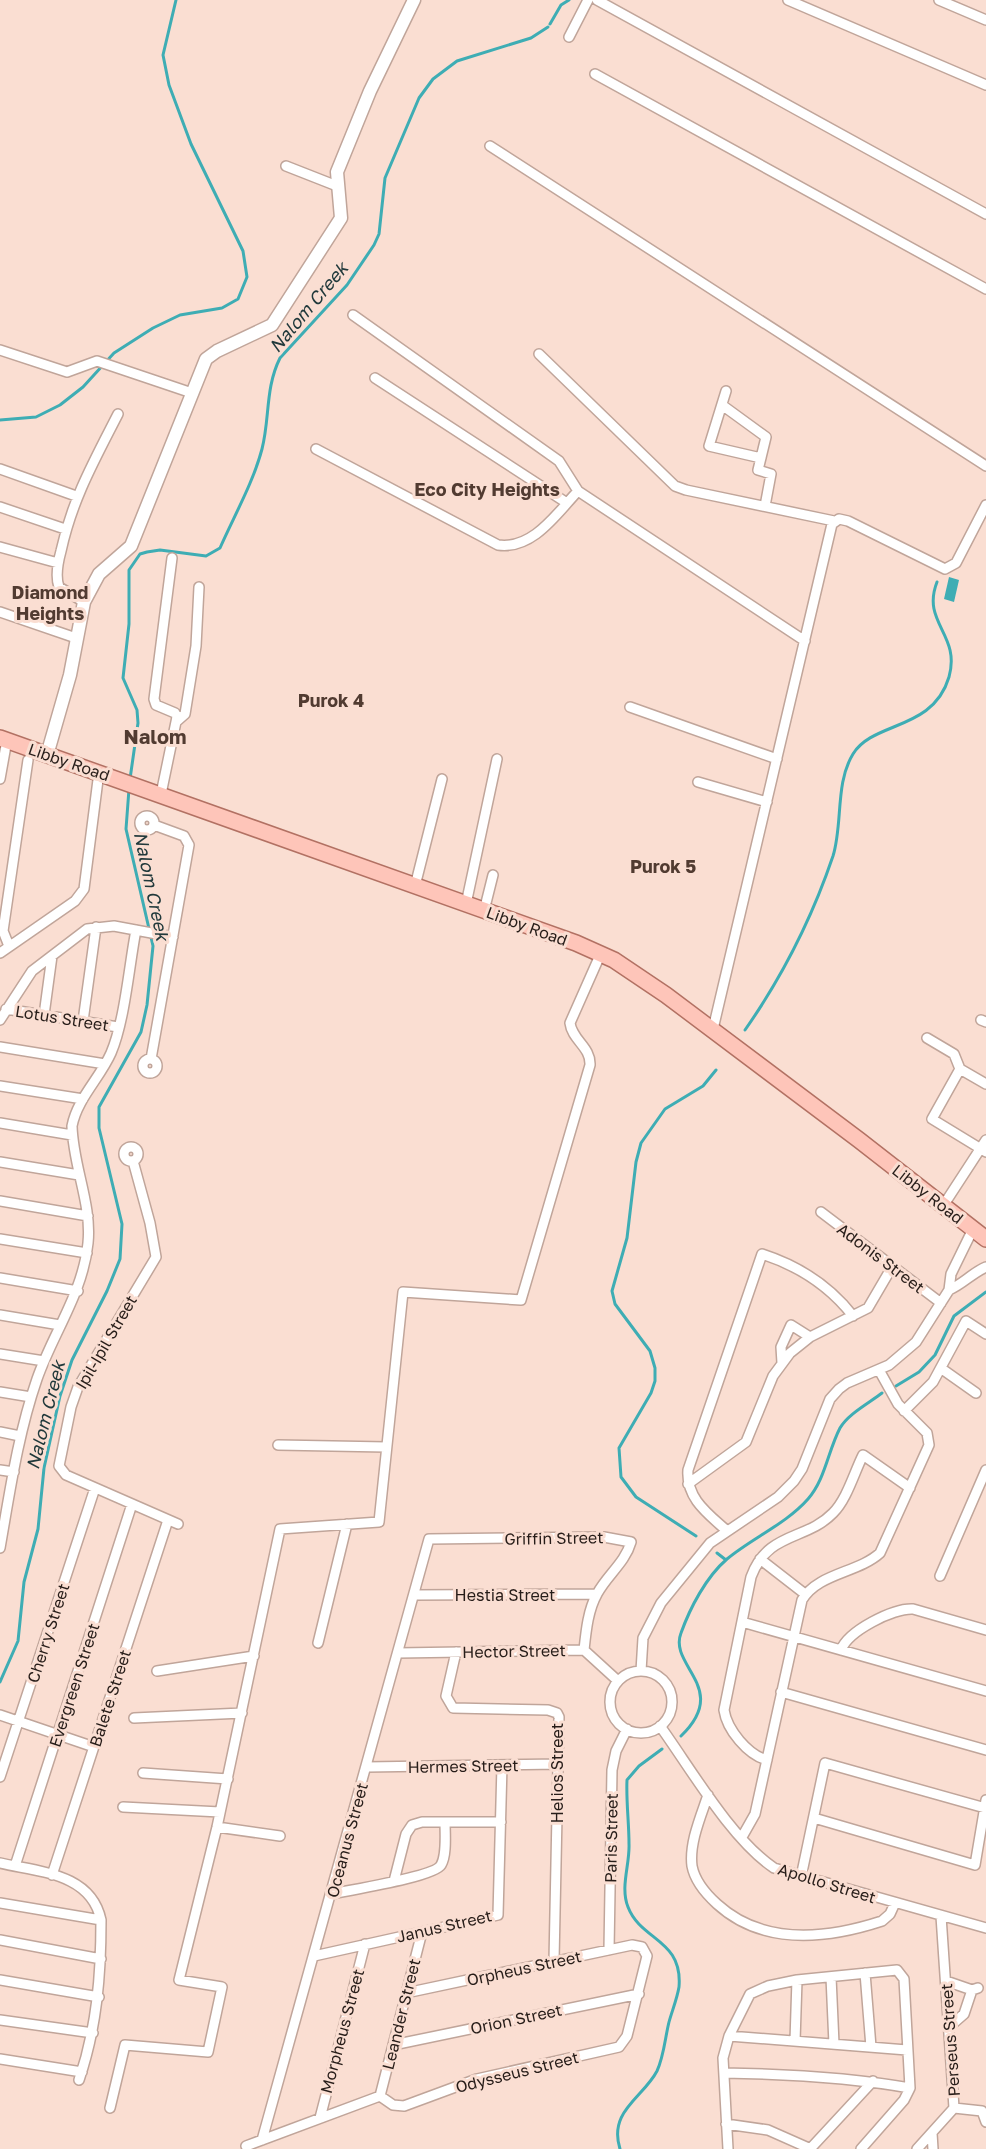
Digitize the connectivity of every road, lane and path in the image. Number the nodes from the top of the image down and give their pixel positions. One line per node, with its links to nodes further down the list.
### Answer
1 (414, 0): 12 (street)
2 (588, 0): 7 (street)
3 (597, 0): 13 (street)
4 (788, 0): 9 (street)
5 (939, 0): 6 (street)
6 (986, 20)
7 (569, 37)
8 (595, 74): 14 (street)
9 (986, 85)
10 (490, 147): 25 (street)
11 (286, 166): 12 (street)
12 (337, 186): 20 (street)
13 (986, 214)
14 (986, 289)
15 (353, 315): 27 (street)
16 (0, 350): 20 (street)
17 (539, 354): 32 (street)
18 (375, 378): 29 (street)
19 (726, 391): 21 (street)
20 (192, 393): 39 (street)
21 (722, 405): 24 (street); 24 (street)
22 (118, 414): 28 (street)
23 (316, 448): 29 (street)
24 (761, 458): 32 (street)
25 (986, 466)
26 (0, 469): 28 (street)
27 (578, 491): 29 (street); 42 (street)
28 (76, 496): 34 (street)
29 (567, 503)
30 (986, 506): 33 (street)
31 (0, 507): 34 (street)
32 (765, 507): 33 (street)
33 (834, 521): 42 (street)
34 (65, 529): 37 (street)
35 (0, 547): 37 (street)
36 (172, 558): 44 (street)
37 (58, 563): 39 (street)
38 (199, 587): 44 (street)
39 (84, 602): 41 (street)
40 (0, 612): 41 (street)
41 (76, 638): 46 (street)
42 (805, 641): 48 (street)
43 (630, 706): 48 (street)
44 (177, 721): 54 (street)
45 (4, 739): 46 (main road, Libby Road); 51 (street)
46 (47, 755): 50 (main road, Libby Road)
47 (497, 759): 59 (street)
48 (777, 759): 55 (street)
49 (28, 760): 64 (street)
50 (101, 773): 54 (main road, Libby Road); 64 (street)
51 (0, 779)
52 (442, 779): 58 (street)
53 (698, 782): 55 (street)
54 (155, 792): 58 (main road, Libby Road)
55 (767, 802): 74 (street)
56 (154, 825): 63 (street)
57 (493, 875): 60 (street)
58 (415, 886): 59 (main road, Libby Road)
59 (466, 904): 60 (main road, Libby Road)
60 (484, 911): 66 (main road, Libby Road)
61 (96, 927): 62 (street); 67 (street); 72 (street)
62 (136, 930): 63 (street); 73 (street)
63 (173, 937): 77 (street)
64 (9, 946): 65 (street); 68 (street)
65 (0, 953)
66 (601, 953): 74 (main road, Libby Road); 122 (street)
67 (52, 956): 69 (street); 70 (street)
68 (0, 962)
69 (6, 1009): 70 (street, Lotus Street); 71 (street)
70 (44, 1015): 72 (street, Lotus Street)
71 (0, 1020)
72 (82, 1021): 73 (street, Lotus Street)
73 (118, 1027): 78 (street)
74 (713, 1029): 90 (main road, Libby Road)
75 (927, 1038): 79 (street)
76 (0, 1047): 78 (street)
77 (151, 1059)
78 (105, 1064): 82 (street)
79 (960, 1069): 80 (street); 85 (street)
80 (986, 1083)
81 (0, 1086): 82 (street)
82 (84, 1099): 84 (street)
83 (0, 1123): 84 (street)
84 (72, 1135): 88 (street)
85 (984, 1147): 90 (street)
86 (133, 1161): 127 (street, Ipil-Ipil Street)
87 (0, 1162): 88 (street)
88 (79, 1175): 92 (street)
89 (0, 1202): 92 (street)
90 (943, 1206): 93 (main road, Libby Road)
91 (821, 1212): 98 (street, Adonis Street)
92 (88, 1216): 96 (street)
93 (974, 1230): 95 (main road, Libby Road); 97 (street)
94 (0, 1239): 96 (street)
95 (986, 1239)
96 (87, 1253): 103 (street)
97 (960, 1260): 100 (street); 102 (street)
98 (892, 1267): 104 (street, Adonis Street); 106 (street)
99 (986, 1267): 100 (street)
100 (974, 1271): 102 (street)
101 (0, 1278): 103 (street)
102 (948, 1290): 104 (street)
103 (78, 1291): 107 (street)
104 (940, 1303): 114 (street)
105 (0, 1315): 107 (street)
106 (853, 1316): 109 (street); 126 (street)
107 (60, 1325): 111 (street)
108 (986, 1334): 113 (street)
109 (810, 1337): 112 (street); 112 (street)
110 (0, 1354): 111 (street)
111 (44, 1361): 117 (street)
112 (782, 1363): 126 (street)
113 (942, 1369): 116 (street); 118 (street)
114 (879, 1370): 118 (street); 134 (street)
115 (0, 1392): 117 (street)
116 (976, 1393)
117 (31, 1397): 120 (street)
118 (904, 1411): 128 (street)
119 (0, 1432): 120 (street)
120 (20, 1436): 125 (street)
121 (278, 1445): 122 (street)
122 (387, 1447): 133 (street)
123 (0, 1470): 125 (street)
124 (986, 1470): 138 (street)
125 (14, 1472): 130 (street)
126 (688, 1484): 134 (street)
127 (95, 1488): 129 (street, Ipil-Ipil Street); 159 (street, Cherry Street)
128 (910, 1488): 137 (street); 140 (street)
129 (132, 1504): 131 (street, Ipil-Ipil Street); 162 (street, Evergreen Street)
130 (3, 1511): 136 (street)
131 (168, 1520): 132 (street, Ipil-Ipil Street); 163 (street, Balete Street)
132 (178, 1524)
133 (347, 1524): 145 (street); 150 (street)
134 (726, 1530): 152 (street)
135 (429, 1539): 139 (street, Griffin Street); 141 (street, Oceanus Street)
136 (0, 1548)
137 (760, 1559): 140 (street); 142 (street)
138 (940, 1576)
139 (596, 1594): 141 (street, Hestia Street); 146 (street, Griffin Street)
140 (805, 1594): 144 (street)
141 (414, 1595): 149 (street, Oceanus Street)
142 (742, 1622): 144 (street); 165 (street)
143 (986, 1630): 147 (street)
144 (793, 1636): 147 (street); 155 (street)
145 (318, 1643)
146 (584, 1650): 148 (street, Hector Street); 153 (street, Hector Street)
147 (841, 1650): 154 (street)
148 (456, 1652): 149 (street, Hector Street); 166 (street, Helios Street)
149 (398, 1653): 168 (street, Oceanus Street)
150 (254, 1656): 151 (street); 156 (street)
151 (157, 1671)
152 (640, 1671): 153 (street); 160 (street)
153 (618, 1681): 161 (street)
154 (986, 1691)
155 (781, 1692): 164 (street); 165 (street)
156 (242, 1713): 158 (street); 171 (street)
157 (0, 1715): 159 (street)
158 (134, 1718)
159 (18, 1721): 162 (street); 170 (street, Cherry Street)
160 (660, 1726): 161 (street); 172 (street, Apollo Street)
161 (627, 1729): 196 (street, Paris Street)
162 (58, 1735): 163 (street); 183 (street, Evergreen Street)
163 (94, 1747): 184 (street, Balete Street)
164 (986, 1750)
165 (767, 1760): 181 (street)
166 (559, 1764): 167 (street, Hermes Street); 199 (street, Helios Street)
167 (502, 1765): 168 (street, Hermes Street); 178 (street, Janus Street)
168 (367, 1767): 187 (street, Oceanus Street)
169 (143, 1773): 171 (street)
170 (0, 1777)
171 (228, 1779): 175 (street)
172 (708, 1795): 181 (street, Apollo Street); 189 (street)
173 (985, 1804): 176 (street); 176 (street)
174 (123, 1807): 175 (street)
175 (220, 1812): 179 (street)
176 (814, 1818): 185 (street)
177 (445, 1822): 178 (street); 186 (street); 186 (street)
178 (501, 1822): 193 (street, Janus Street)
179 (217, 1827): 180 (street); 223 (street)
180 (279, 1836)
181 (742, 1837): 185 (street, Apollo Street)
182 (0, 1863): 183 (street)
183 (15, 1866): 184 (street)
184 (52, 1875): 191 (street)
185 (801, 1877): 189 (street, Apollo Street)
186 (394, 1881): 187 (street)
187 (332, 1894): 197 (street, Oceanus Street)
188 (0, 1903): 191 (street)
189 (895, 1903): 190 (street, Apollo Street)
190 (941, 1916): 192 (street, Apollo Street); 204 (street, Perseus Street)
191 (101, 1920): 198 (street)
192 (986, 1928)
193 (422, 1932): 195 (street, Janus Street); 205 (street, Leander Street)
194 (0, 1940): 198 (street)
195 (365, 1944): 197 (street, Janus Street); 225 (street, Morpheus Street)
196 (609, 1950): 199 (street, Orpheus Street); 206 (street, Orpheus Street)
197 (315, 1956): 229 (street, Oceanus Street)
198 (101, 1959): 207 (street)
199 (554, 1961): 205 (street, Orpheus Street)
200 (865, 1973): 201 (street); 215 (street); 216 (street)
201 (831, 1977): 203 (street); 213 (street)
202 (0, 1980): 207 (street)
203 (797, 1980): 211 (street); 212 (street)
204 (946, 1981): 209 (street, Perseus Street); 209 (street)
205 (406, 1993): 214 (street, Leander Street)
206 (639, 1994): 214 (street, Orion Street); 221 (street, Odysseus Street)
207 (99, 1997): 210 (street)
208 (0, 2020): 210 (street)
209 (949, 2027): 224 (street, Perseus Street)
210 (93, 2034): 217 (street)
211 (729, 2036): 212 (street); 218 (street)
212 (795, 2041): 213 (street)
213 (834, 2044): 215 (street)
214 (393, 2045): 221 (street, Leander Street)
215 (871, 2047): 216 (street)
216 (908, 2049): 220 (street)
217 (0, 2059)
218 (724, 2073): 219 (street); 227 (street)
219 (873, 2082): 220 (street); 232 (street)
220 (910, 2088): 233 (street)
221 (380, 2096): 225 (street)
222 (984, 2106): 224 (street); 226 (street)
223 (110, 2108)
224 (954, 2108): 228 (street, Perseus Street)
225 (320, 2118): 229 (street)
226 (986, 2122)
227 (726, 2124): 231 (street); 232 (street)
228 (932, 2133): 234 (street, Perseus Street); 235 (street)
229 (262, 2140): 230 (street)
230 (246, 2146)
231 (728, 2149)
232 (811, 2149)
233 (861, 2149)
234 (917, 2149)
235 (933, 2149)

